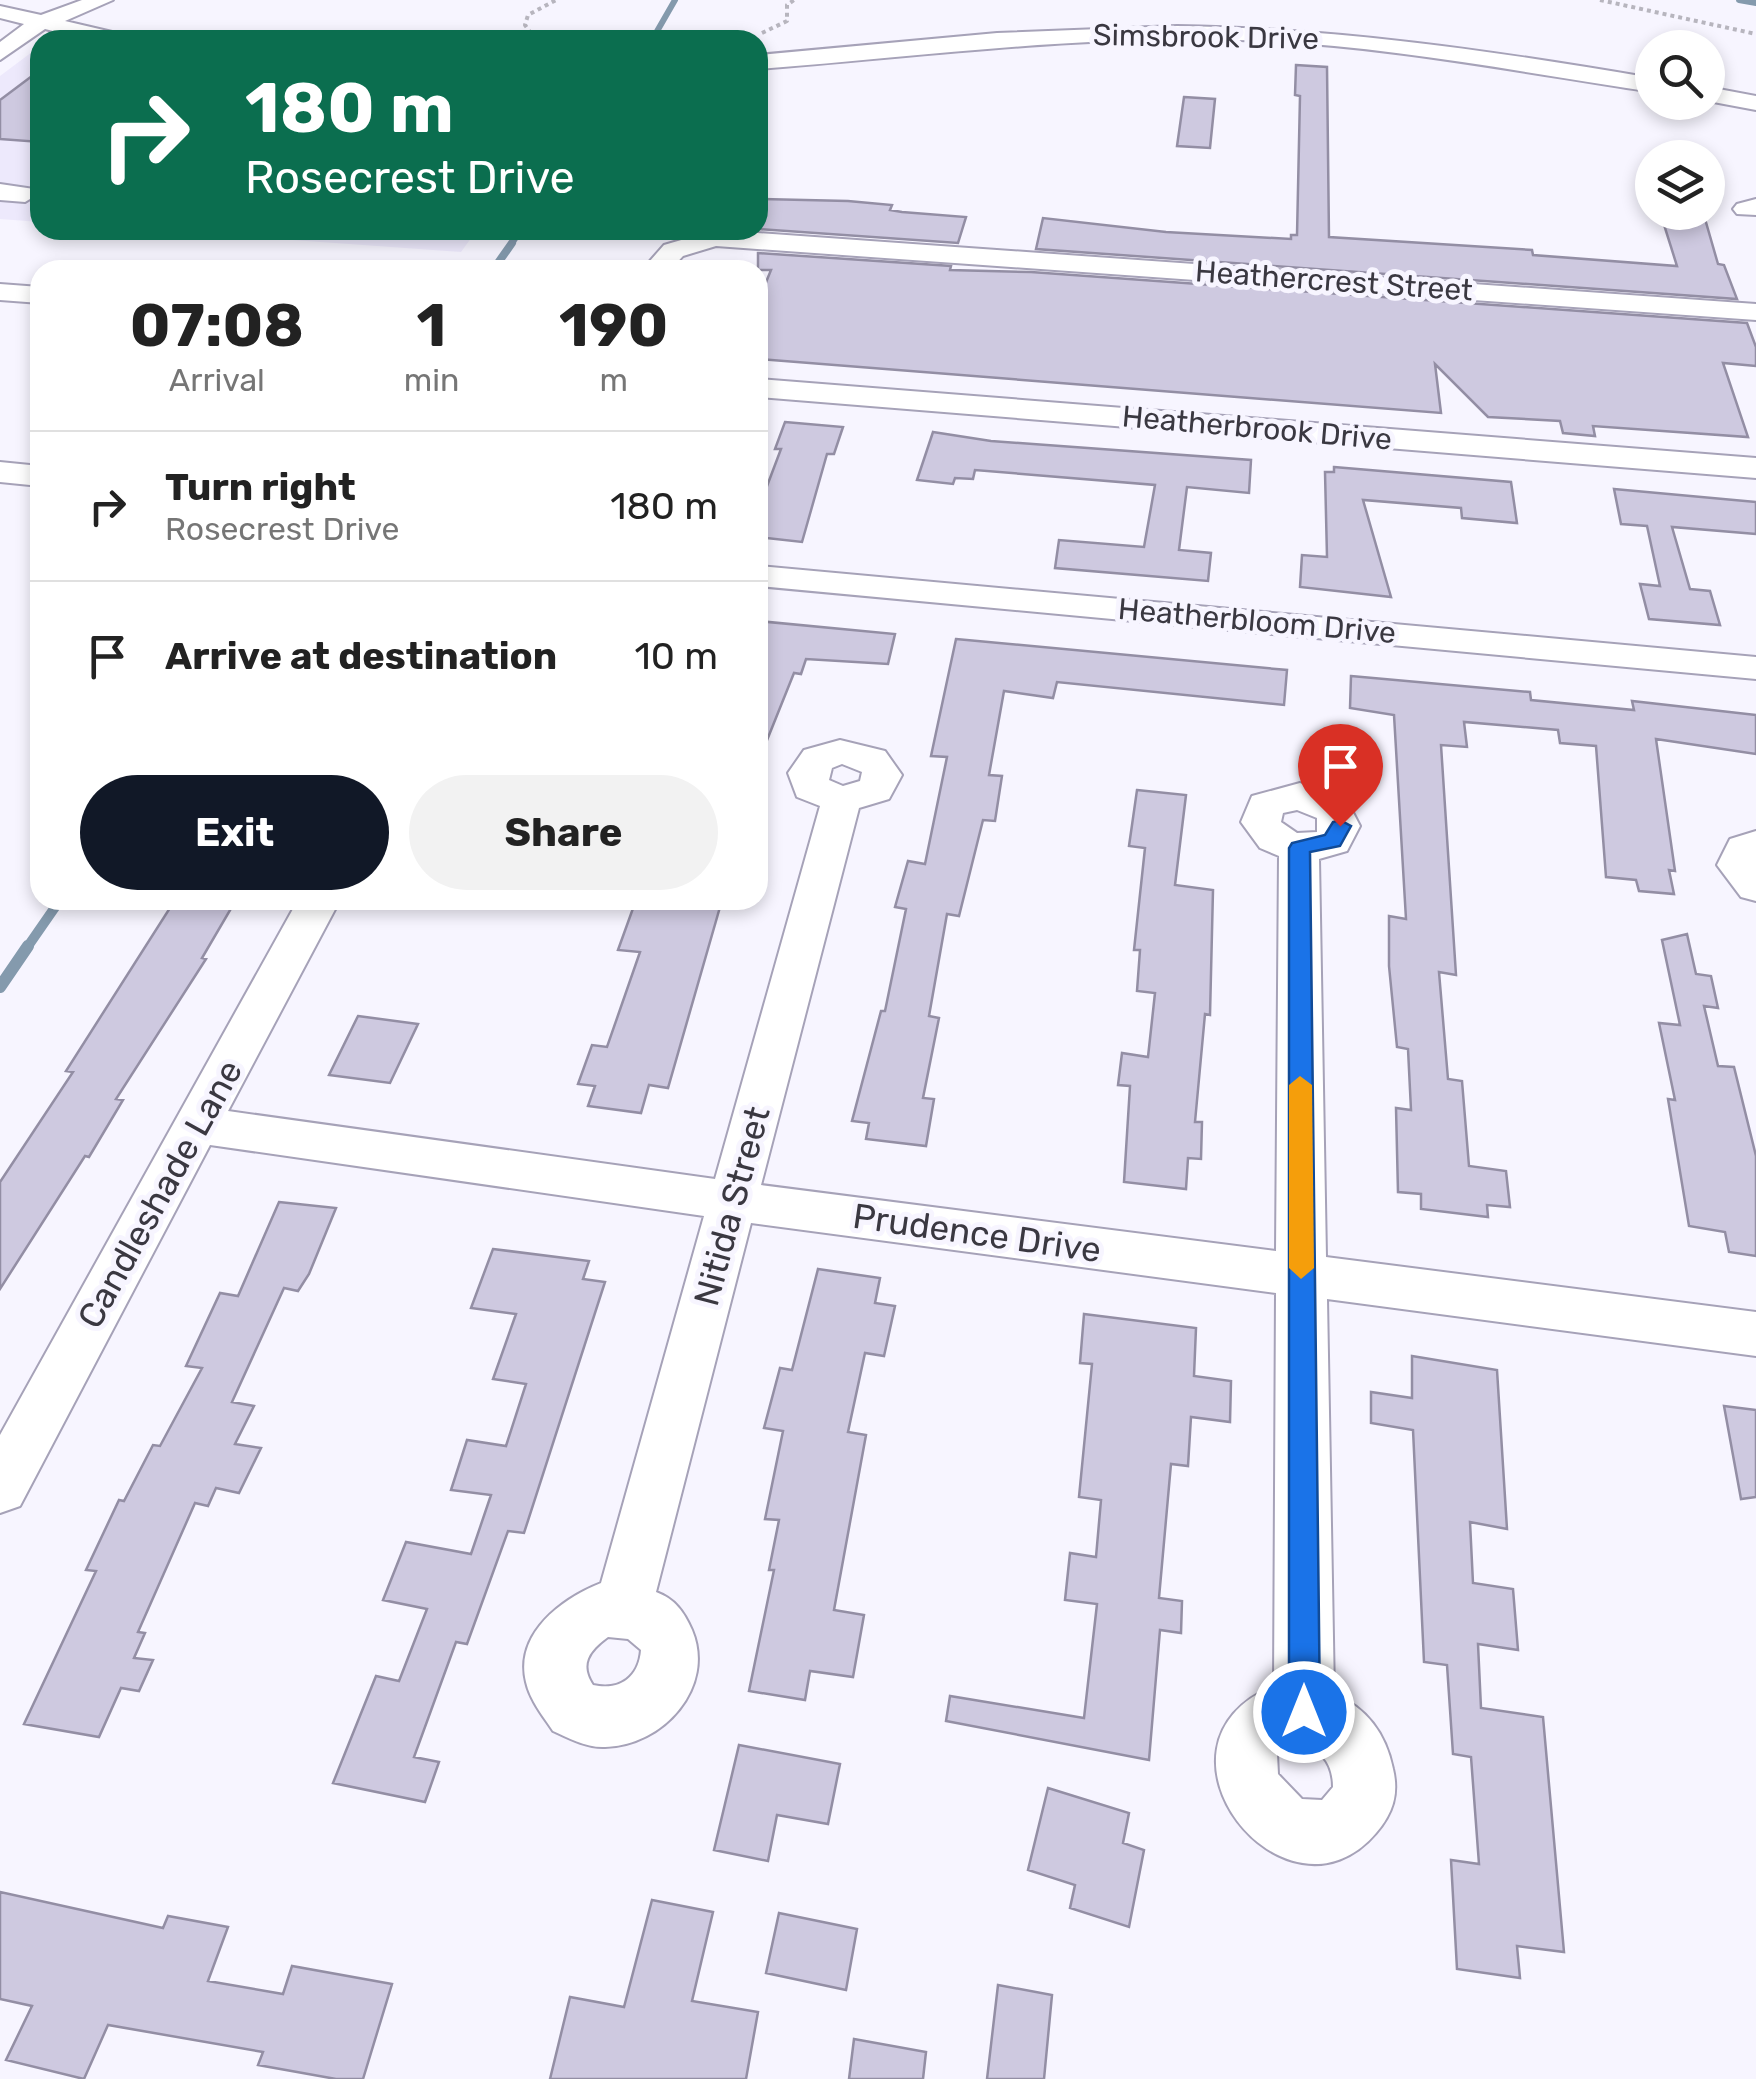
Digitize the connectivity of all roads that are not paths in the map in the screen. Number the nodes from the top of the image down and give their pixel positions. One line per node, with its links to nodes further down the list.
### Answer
1 (94, 1): 4 (street)
2 (1029, 10): 8 (street)
3 (0, 12): 4 (street)
4 (40, 24): 5 (street); 6 (street)
5 (32, 30)
6 (69, 30)
7 (30, 31): 9 (street)
8 (1022, 37): 10 (street, Simsbrook Drive); 11 (street, Simsbrook Drive)
9 (0, 53)
10 (768, 61)
11 (1635, 82)
12 (1725, 97): 13 (street)
13 (1756, 102)
14 (706, 240): 16 (street, Heathercrest Street)
15 (748, 240): 19 (street, Heathercrest Street)
16 (661, 260)
17 (0, 292): 18 (street)
18 (30, 294)
19 (1756, 312)
20 (768, 389): 21 (street, Heatherbrook Drive)
21 (1756, 468)
22 (0, 472): 23 (street)
23 (30, 475)
24 (768, 577): 25 (street, Heatherbloom Drive)
25 (1756, 668)
26 (842, 800): 32 (street, Nitida Street)
27 (1756, 845): 29 (street)
28 (1300, 848): 33 (street)
29 (1756, 887)
30 (313, 910): 31 (street, Candleshade Lane)
31 (198, 1125): 32 (street, Prudence Drive); 35 (street, Candleshade Lane)
32 (733, 1201): 33 (street, Prudence Drive); 36 (street, Nitida Street)
33 (1301, 1276): 34 (street, Prudence Drive); 37 (street)
34 (1756, 1334)
35 (0, 1488)
36 (622, 1611)
37 (1304, 1712)

